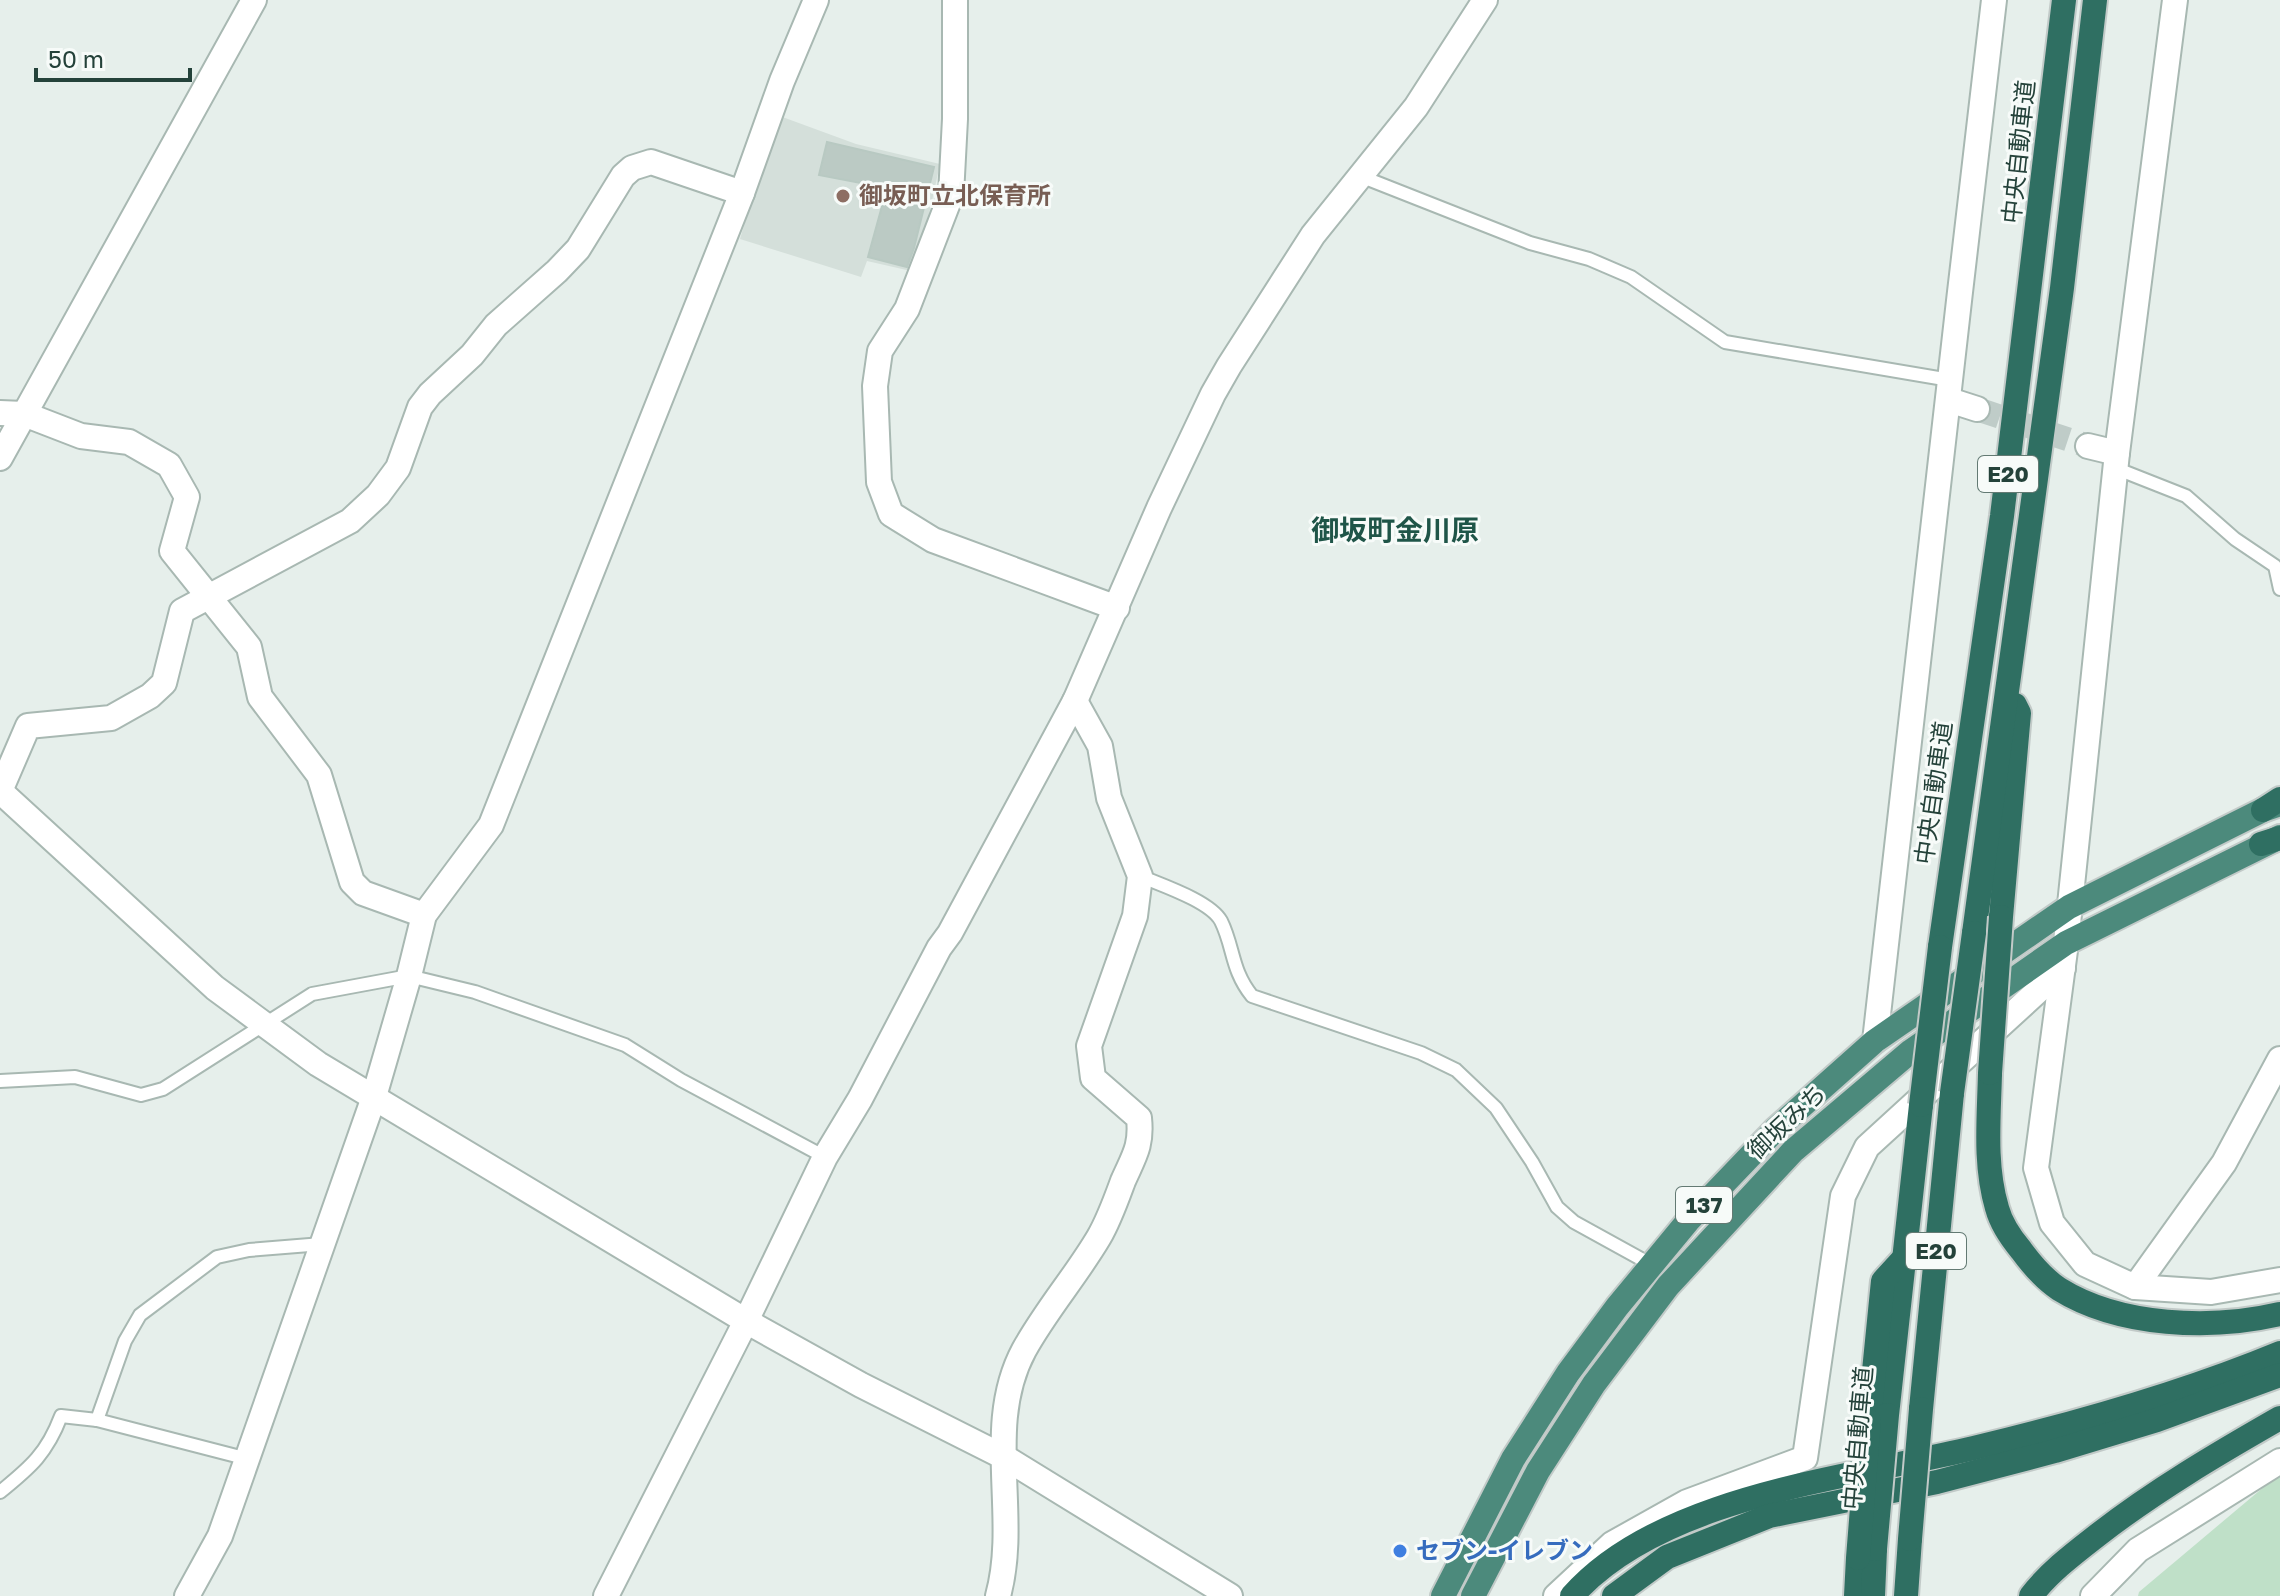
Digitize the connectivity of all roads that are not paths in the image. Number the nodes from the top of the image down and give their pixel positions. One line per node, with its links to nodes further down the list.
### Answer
1 (254, 0): 13 (street)
2 (816, 0): 10 (street)
3 (955, 0): 19 (street)
4 (1485, 0): 9 (street)
5 (1994, 0): 11 (street)
6 (2064, 0): 51 (highway, 中央自動車道 / E20, bridge)
7 (2095, 0): 20 (highway, E20)
8 (2175, 0): 16 (street)
9 (1360, 176): 11 (lane); 19 (street)
10 (742, 193): 18 (street); 27 (street)
11 (1950, 390): 12 (street); 32 (street)
12 (1977, 409)
13 (12, 414): 15 (street); 18 (street)
14 (2088, 446): 16 (street)
15 (0, 458)
16 (2116, 460): 17 (lane); 26 (street)
17 (2280, 589)
18 (208, 596): 22 (street); 27 (street)
19 (1117, 608): 21 (street)
20 (2007, 684): 41 (highway, bridge); 63 (highway, E20, bridge)
21 (1075, 701): 25 (street); 36 (street)
22 (0, 792): 31 (street)
23 (2274, 804): 26 (highway, 御坂みち / 137)
24 (2274, 840): 28 (highway, 御坂みち / 137)
25 (1140, 876): 38 (lane); 47 (street)
26 (2069, 907): 28 (street); 32 (highway, 御坂みち / 137)
27 (424, 915): 30 (street)
28 (2066, 943): 29 (street); 57 (highway, 御坂みち / 137)
29 (2063, 968): 40 (street); 58 (street)
30 (409, 976): 31 (lane); 35 (street); 36 (lane)
31 (262, 1024): 34 (lane); 35 (street)
32 (1875, 1041): 38 (highway, 御坂みち / 137)
33 (2280, 1059): 40 (street)
34 (0, 1081)
35 (373, 1100): 37 (street); 42 (street)
36 (825, 1157): 42 (street)
37 (323, 1244): 46 (lane); 48 (street)
38 (1652, 1265): 56 (highway, 御坂みち / 137)
39 (2280, 1280): 40 (street)
40 (2135, 1287)
41 (2280, 1314)
42 (746, 1321): 47 (street); 53 (street)
43 (2280, 1353): 59 (highway)
44 (2280, 1375): 60 (highway)
45 (2280, 1418): 64 (highway)
46 (97, 1420): 48 (lane); 50 (lane)
47 (1004, 1457): 54 (street); 55 (street)
48 (248, 1459): 52 (street)
49 (2280, 1461): 65 (street)
50 (0, 1492)
51 (1866, 1554): 61 (highway); 62 (highway, 中央自動車道 / E20)
52 (187, 1596)
53 (606, 1596)
54 (998, 1596)
55 (1230, 1596)
56 (1443, 1596)
57 (1473, 1596)
58 (1556, 1596)
59 (1572, 1596)
60 (1614, 1596)
61 (1856, 1596)
62 (1873, 1596)
63 (1906, 1596)
64 (2031, 1596)
65 (2093, 1596)

